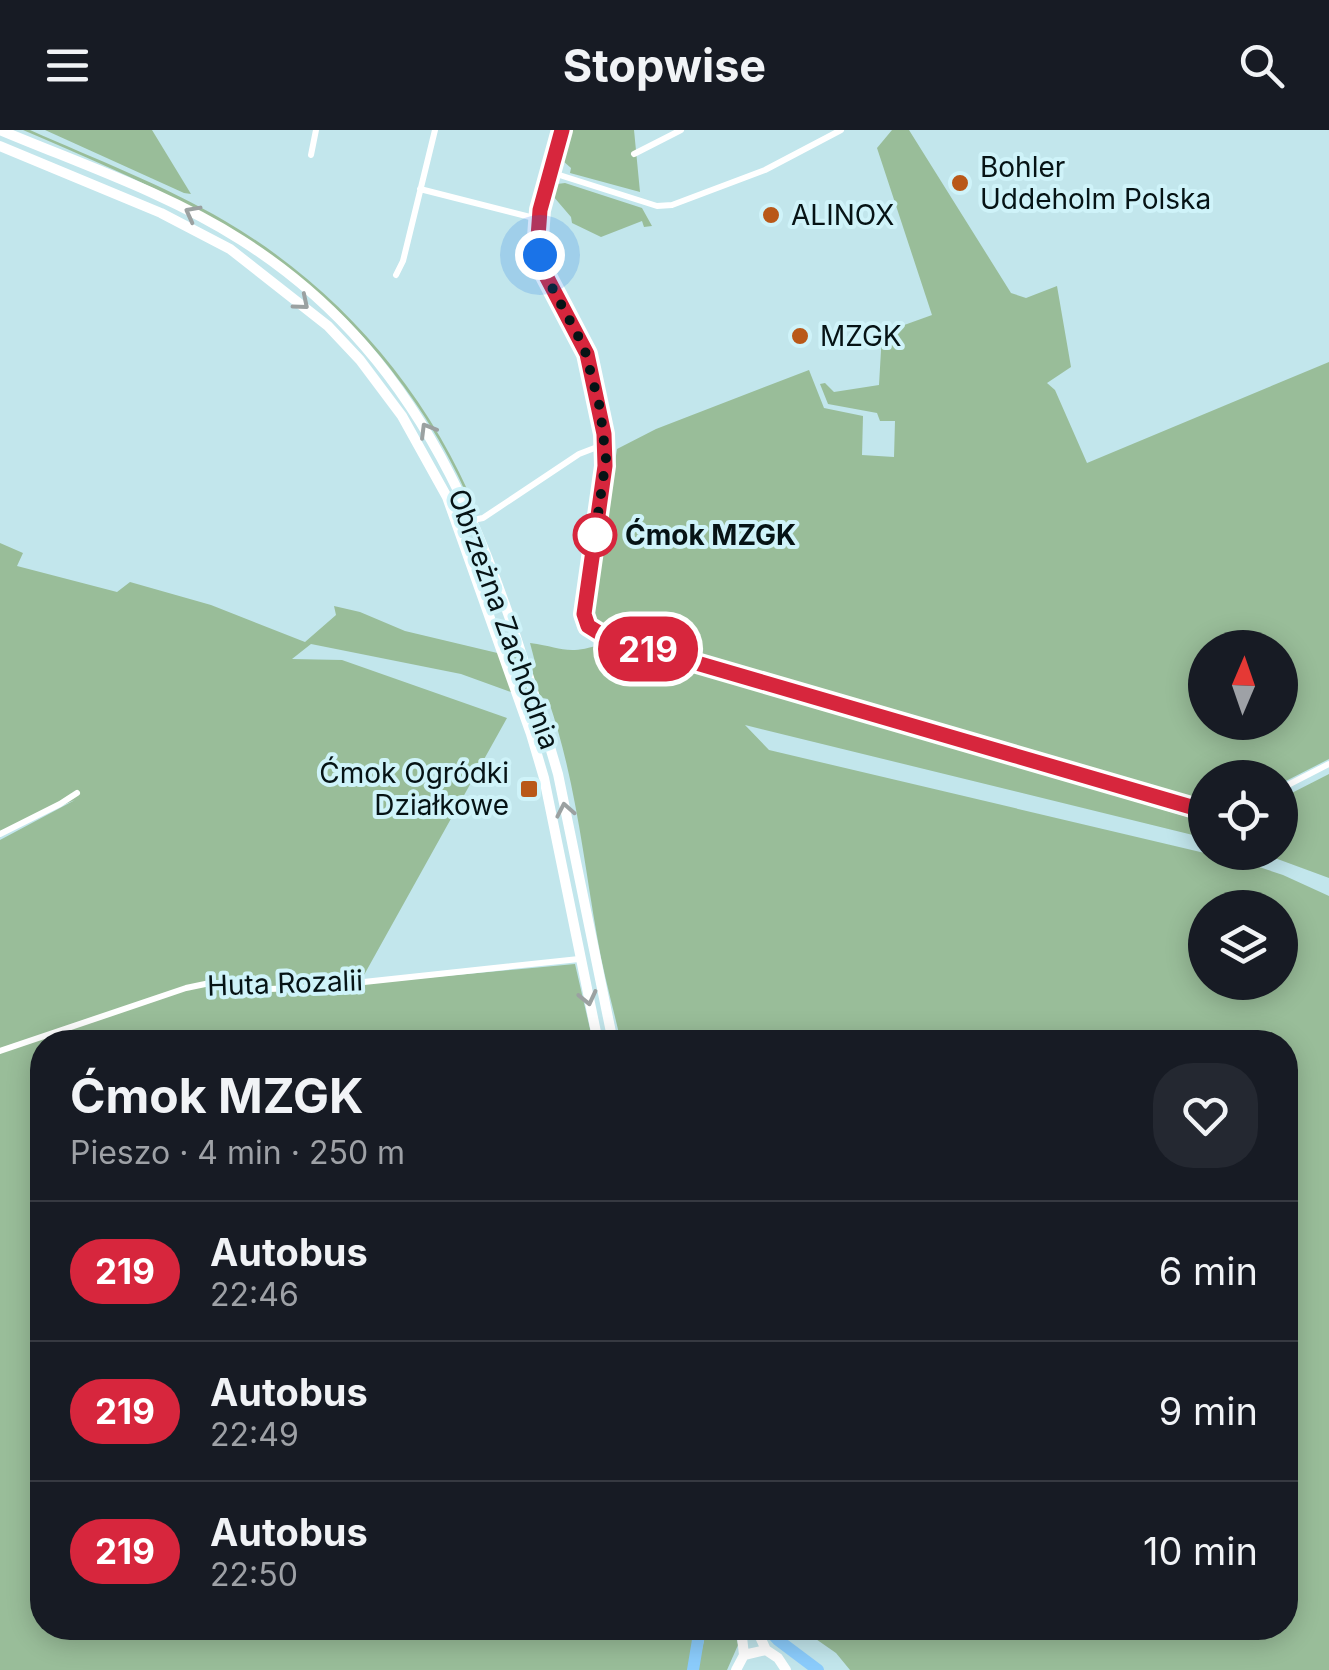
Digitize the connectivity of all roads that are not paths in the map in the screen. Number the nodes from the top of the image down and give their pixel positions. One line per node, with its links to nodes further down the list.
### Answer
1 (0, 130): 15 (street, Obrzeżna Zachodnia, one-way to 1)
2 (316, 130): 9 (street)
3 (435, 130): 11 (street)
4 (562, 130): 10 (street)
5 (682, 130): 8 (street)
6 (842, 130): 10 (street)
7 (0, 146): 21 (street, Obrzeżna Zachodnia, one-way to 21)
8 (634, 154)
9 (311, 155)
10 (550, 172): 12 (street)
11 (420, 189): 12 (street); 13 (street)
12 (538, 219): 14 (street)
13 (396, 274)
14 (605, 444): 15 (street); 19 (street)
15 (473, 520): 24 (street, Obrzeżna Zachodnia, one-way to 15)
16 (1329, 764): 17 (street)
17 (1298, 780)
18 (77, 793): 20 (street)
19 (1188, 806)
20 (0, 834)
21 (579, 959): 22 (street, Huta Rozalii); 23 (street, Obrzeżna Zachodnia, one-way to 23)
22 (62, 1030)
23 (595, 1030)
24 (611, 1030)
25 (30, 1041): 26 (street, Huta Rozalii)
26 (0, 1051)
27 (698, 1640): 33 (highway)
28 (742, 1640): 32 (street)
29 (761, 1640): 31 (street)
30 (778, 1640): 36 (highway)
31 (766, 1650): 32 (street); 35 (street)
32 (744, 1654): 34 (street)
33 (693, 1670)
34 (736, 1670)
35 (786, 1670)
36 (818, 1670)

